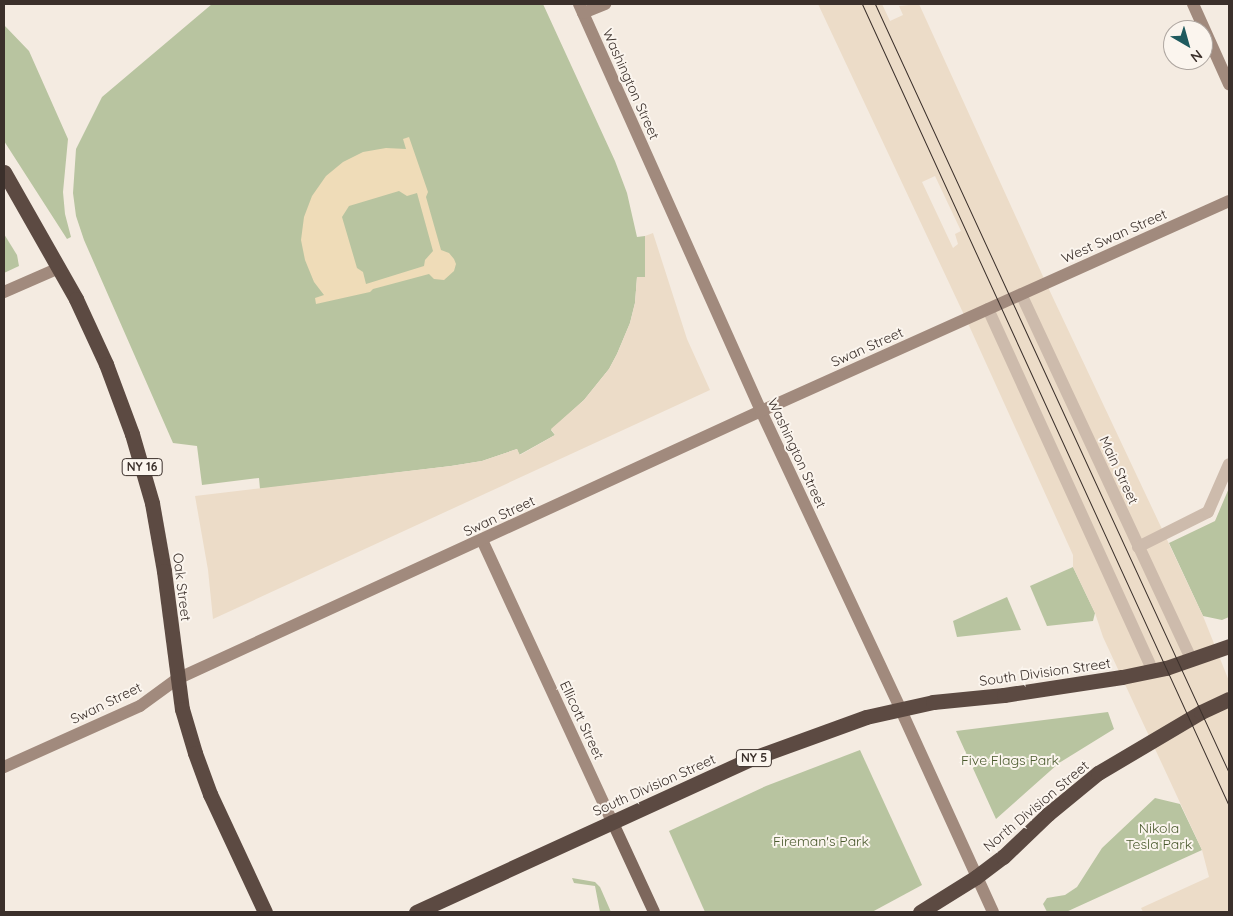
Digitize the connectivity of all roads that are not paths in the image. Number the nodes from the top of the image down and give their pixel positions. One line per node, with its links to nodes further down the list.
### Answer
1 (605, 4): 3 (street)
2 (1192, 4): 4 (street)
3 (581, 9): 13 (street, Washington Street)
4 (1229, 84)
5 (4, 172): 8 (highway)
6 (4, 191): 8 (highway)
7 (1229, 201): 11 (street, West Swan Street)
8 (34, 226): 9 (highway, Oak Street)
9 (59, 268): 10 (street); 20 (highway, Oak Street / NY 16)
10 (4, 292)
11 (1016, 296): 12 (street, Swan Street); 16 (street, Main Street)
12 (988, 309): 13 (street, Swan Street); 19 (street)
13 (761, 411): 15 (street, Swan Street); 22 (street, Washington Street)
14 (1229, 464): 16 (street)
15 (482, 540): 20 (street, Swan Street); 24 (street, Ellicott Street)
16 (1138, 547): 18 (street, Main Street)
17 (1229, 646): 18 (highway, NY 5)
18 (1185, 661): 19 (highway, South Division Street / NY 5)
19 (1153, 671): 22 (highway, South Division Street / NY 5)
20 (177, 679): 23 (street, Swan Street); 26 (highway, Oak Street / NY 16)
21 (1229, 699): 25 (highway, North Division Street)
22 (900, 708): 24 (highway, South Division Street / NY 5); 25 (street, Washington Street)
23 (4, 767)
24 (612, 821): 27 (highway, South Division Street); 28 (main road, Ellicott Street)
25 (976, 877): 29 (highway, North Division Street); 30 (street, Washington Street)
26 (265, 912)
27 (416, 912)
28 (654, 912)
29 (920, 912)
30 (992, 912)

